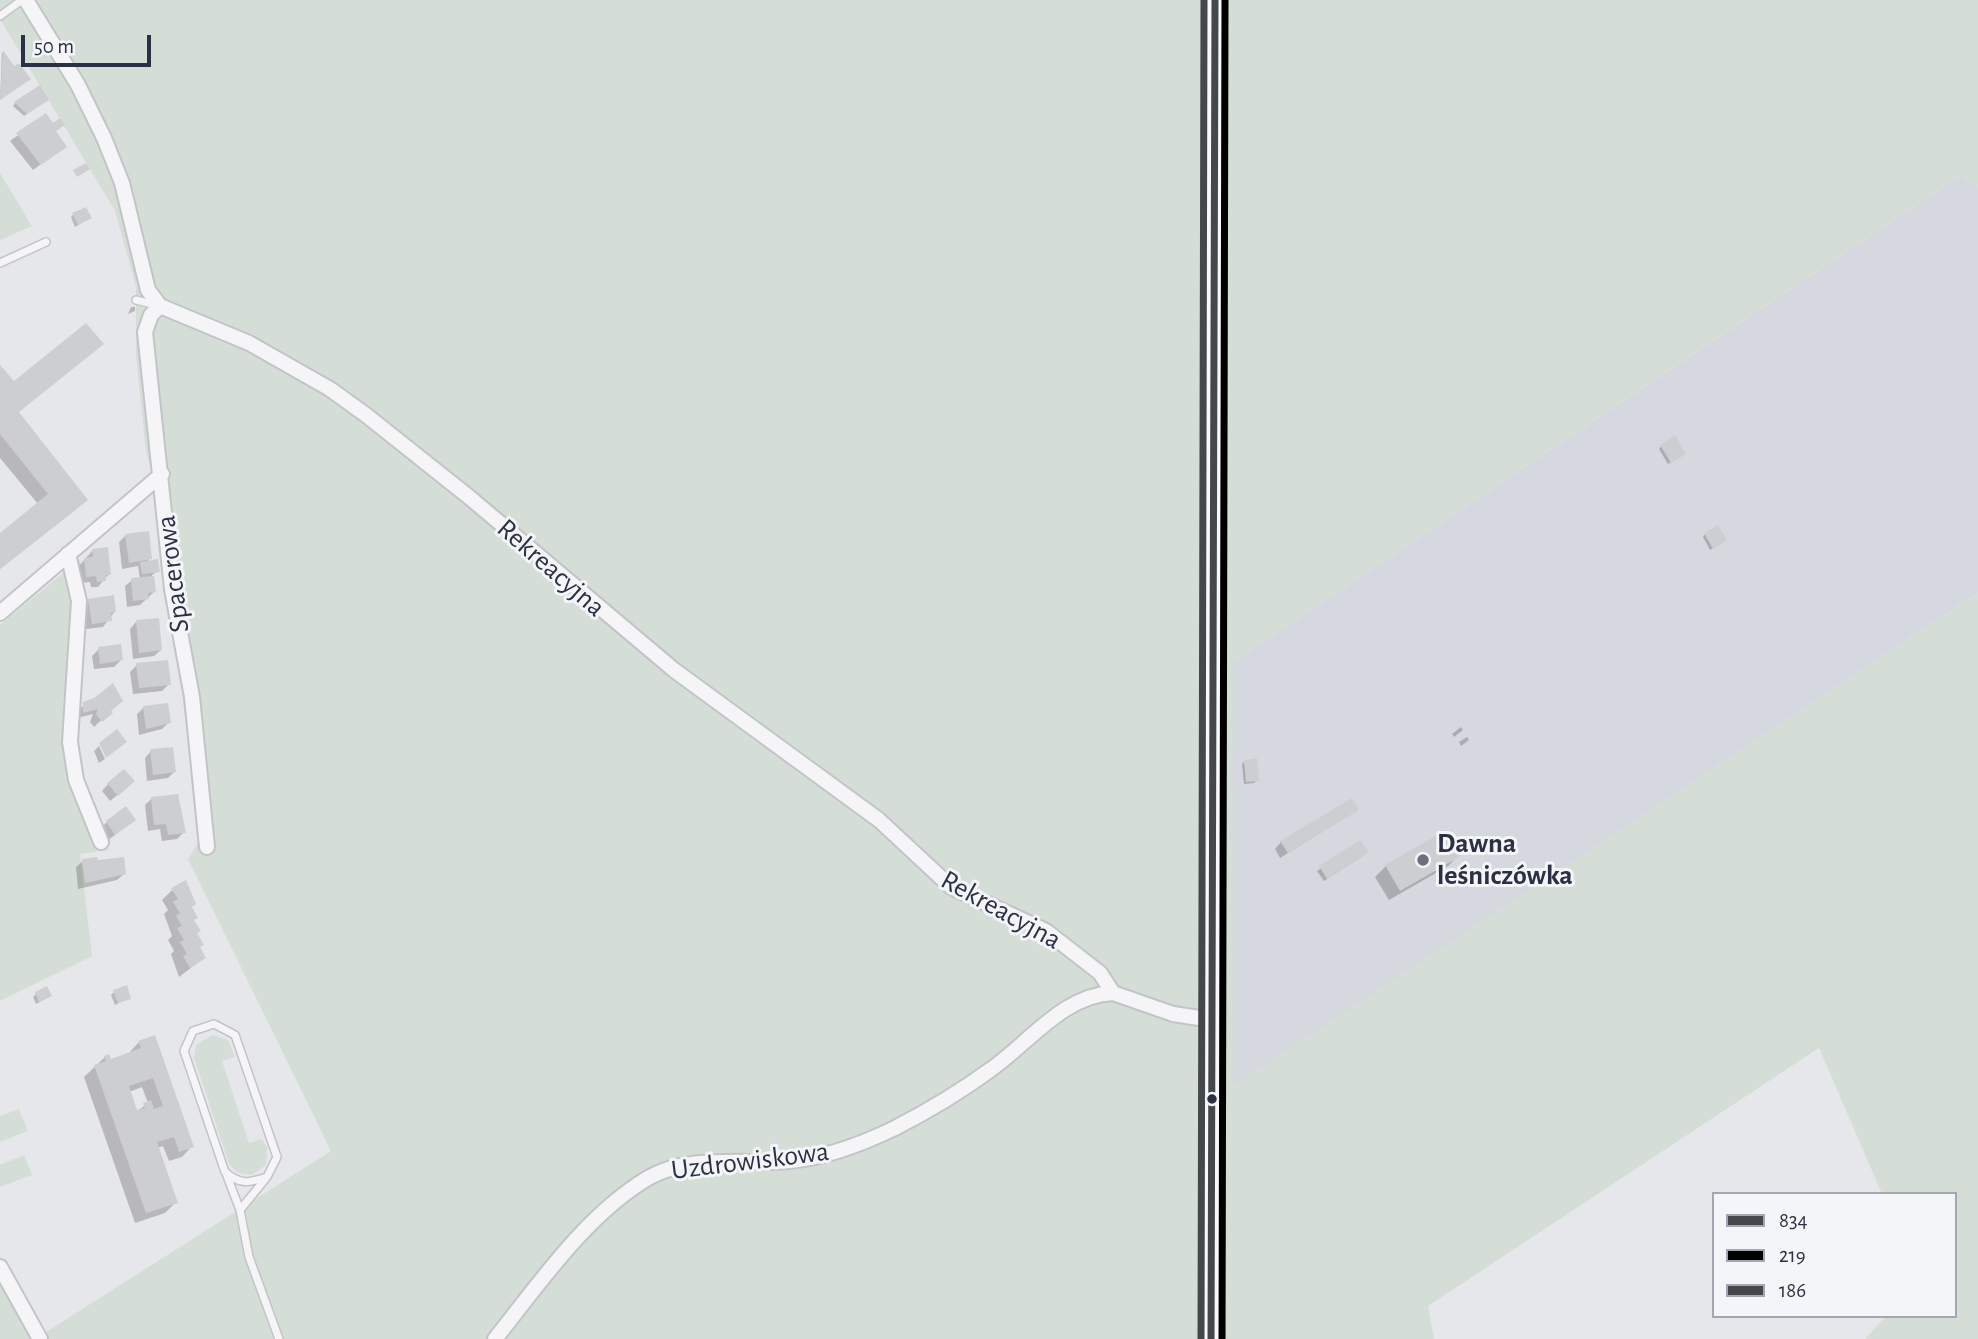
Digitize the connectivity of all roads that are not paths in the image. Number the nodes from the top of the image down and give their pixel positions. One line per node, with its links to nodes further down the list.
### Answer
1 (24, 0): 3 (lane); 7 (street)
2 (1215, 0): 14 (street)
3 (0, 16)
4 (47, 242): 5 (lane)
5 (0, 263)
6 (136, 300): 7 (lane)
7 (160, 306): 8 (street, Spacerowa); 13 (street, Rekreacyjna)
8 (162, 474): 9 (street); 12 (street, Spacerowa)
9 (68, 554): 10 (street); 11 (street)
10 (0, 613)
11 (101, 842)
12 (207, 847)
13 (1113, 993): 14 (street); 21 (street, Uzdrowiskowa)
14 (1212, 1020): 22 (street)
15 (225, 1172): 16 (lane); 16 (lane); 17 (lane)
16 (267, 1177): 17 (lane)
17 (240, 1210): 20 (lane)
18 (0, 1267): 19 (street)
19 (40, 1339)
20 (279, 1339)
21 (495, 1339)
22 (1211, 1339)

